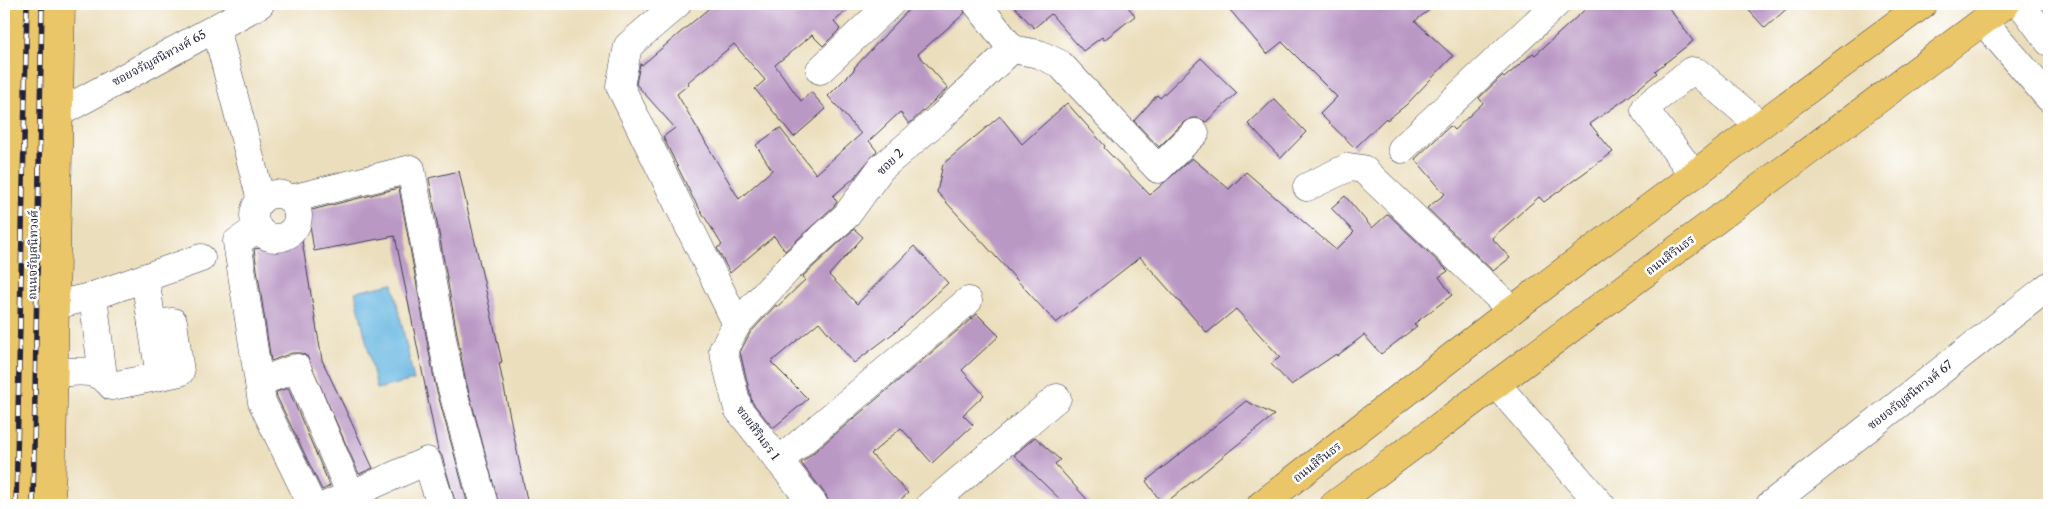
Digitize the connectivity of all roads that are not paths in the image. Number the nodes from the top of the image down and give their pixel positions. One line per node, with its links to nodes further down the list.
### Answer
1 (19, 4): 43 (main road, ถนนจรัญสนิทวงศ์)
2 (39, 4): 44 (main road, ถนนจรัญสนิทวงศ์)
3 (61, 4): 19 (main road, ถนนจรัญสนิทวงศ์)
4 (260, 4): 13 (street, ซอยจรัญสนิทวงศ์ 65)
5 (890, 4): 17 (street)
6 (977, 4): 15 (street)
7 (1556, 4): 22 (street)
8 (1923, 4): 20 (main road, ถนนสิรินธร)
9 (2006, 4): 12 (main road, ถนนสิรินธร)
10 (2021, 4): 14 (street)
11 (674, 5): 35 (street)
12 (1983, 21): 16 (street); 39 (main road, ถนนสิรินธร)
13 (216, 28): 19 (street, ซอยจรัญสนิทวงศ์ 65); 26 (street)
14 (2049, 42): 16 (street)
15 (1012, 49): 21 (street); 35 (street, ซอย 2)
16 (2021, 65): 18 (street)
17 (820, 70)
18 (2049, 98)
19 (59, 113): 33 (main road, ถนนจรัญสนิทวงศ์)
20 (1760, 126): 23 (main road, ถนนสิรินธร); 23 (street)
21 (1195, 133)
22 (1402, 149)
23 (1694, 175): 34 (main road, ถนนสิรินธร)
24 (1307, 187): 34 (street)
25 (291, 199): 26 (street); 27 (street); 48 (street)
26 (261, 200): 27 (street)
27 (258, 228): 38 (street)
28 (201, 258): 29 (street)
29 (144, 278): 31 (street); 37 (street)
30 (2049, 286): 54 (street, ซอยจรัญสนิทวงศ์ 67)
31 (93, 296): 33 (street); 37 (street)
32 (968, 301): 41 (street)
33 (56, 305): 36 (main road, ถนนจรัญสนิทวงศ์)
34 (1512, 310): 51 (main road, ถนนสิรินธร)
35 (737, 324): 41 (street, ซอยสิรินธร 1)
36 (55, 373): 37 (street); 45 (main road, ถนนจรัญสนิทวงศ์)
37 (103, 376)
38 (259, 382): 42 (street); 46 (street)
39 (1496, 384): 52 (main road, ถนนสิรินธร); 53 (street)
40 (1057, 398): 50 (street)
41 (779, 461): 49 (street, ซอยสิรินธร 1)
42 (339, 500): 47 (street)
43 (8, 505)
44 (28, 505)
45 (52, 505)
46 (312, 505)
47 (441, 505)
48 (484, 505)
49 (814, 505)
50 (930, 505)
51 (1261, 505)
52 (1334, 505)
53 (1601, 505)
54 (1770, 505)

